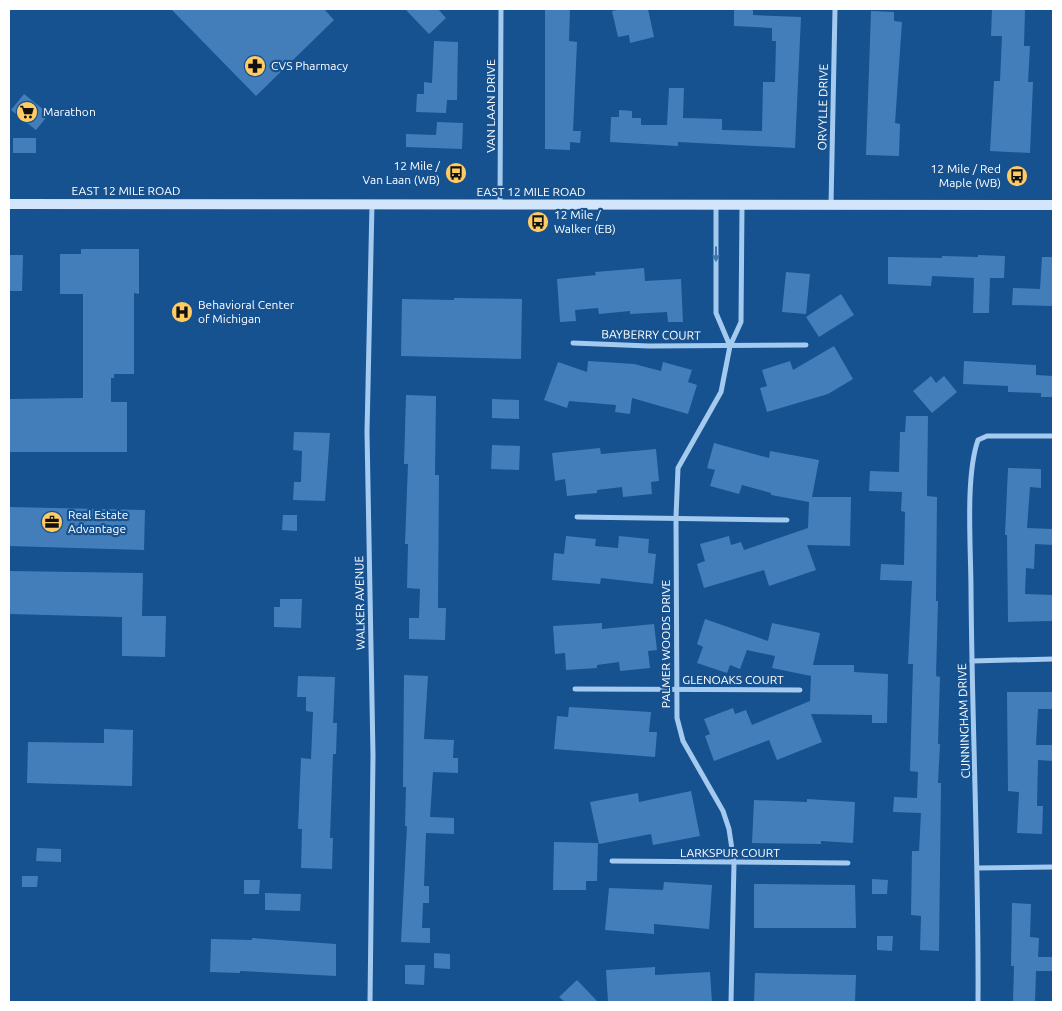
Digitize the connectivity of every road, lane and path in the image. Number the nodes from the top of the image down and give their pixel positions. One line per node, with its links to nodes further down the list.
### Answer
1 (502, 9): 5 (street, VAN LAAN DRIVE)
2 (835, 9): 7 (street, ORVYLLE DRIVE)
3 (9, 204): 4 (main road, EAST 12 MILE ROAD)
4 (372, 204): 5 (main road, EAST 12 MILE ROAD); 27 (street, WALKER AVENUE)
5 (500, 204): 6 (main road, EAST 12 MILE ROAD)
6 (716, 205): 9 (main road, EAST 12 MILE ROAD); 12 (street, one-way to 12)
7 (831, 205): 8 (main road, EAST 12 MILE ROAD); 9 (main road, EAST 12 MILE ROAD)
8 (1053, 205)
9 (742, 206): 12 (street, PALMER WOODS DRIVE)
10 (573, 343): 12 (street, BAYBERRY COURT)
11 (806, 345): 12 (street, BAYBERRY COURT)
12 (730, 346): 15 (street, PALMER WOODS DRIVE)
13 (1053, 436): 18 (street, CUNNINGHAM DRIVE)
14 (577, 517): 15 (street)
15 (676, 517): 16 (street); 21 (street, PALMER WOODS DRIVE)
16 (787, 520)
17 (1053, 659): 18 (street)
18 (972, 660): 26 (street, CUNNINGHAM DRIVE)
19 (575, 689): 21 (street, GLENOAKS COURT)
20 (800, 690): 21 (street, GLENOAKS COURT)
21 (675, 691): 24 (street, PALMER WOODS DRIVE)
22 (612, 861): 24 (street, LARKSPUR COURT)
23 (848, 862): 24 (street, LARKSPUR COURT)
24 (734, 863): 28 (street, PALMER WOODS DRIVE)
25 (1053, 867): 26 (street)
26 (978, 868): 29 (street, CUNNINGHAM DRIVE)
27 (370, 1002)
28 (731, 1002)
29 (978, 1002)

